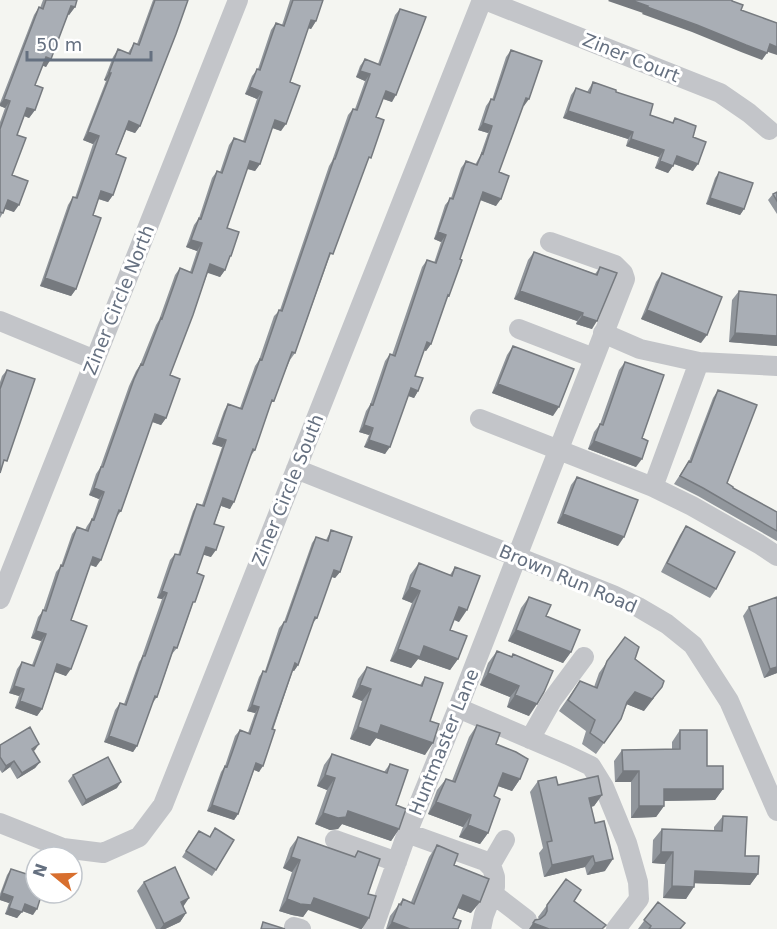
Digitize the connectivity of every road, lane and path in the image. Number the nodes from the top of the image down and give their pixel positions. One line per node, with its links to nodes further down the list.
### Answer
1 (238, 0): 9 (street, Ziner Circle North)
2 (483, 0): 3 (street, Ziner Court); 14 (street, Ziner Circle South)
3 (769, 130)
4 (550, 242): 7 (street, Huntmaster Lane)
5 (0, 321): 9 (street)
6 (519, 329): 8 (street)
7 (603, 333): 8 (street, Huntmaster Lane); 10 (street)
8 (594, 358): 13 (street, Huntmaster Lane)
9 (95, 360): 18 (street, Ziner Circle North)
10 (699, 362): 11 (street); 15 (street)
11 (777, 366)
12 (480, 419): 13 (street)
13 (558, 451): 15 (street); 17 (street, Huntmaster Lane)
14 (296, 470): 17 (street, Brown Run Road); 23 (street, Ziner Circle South)
15 (653, 487): 16 (street)
16 (777, 556)
17 (517, 557): 20 (street, Huntmaster Lane); 22 (street, Brown Run Road)
18 (0, 599)
19 (584, 657): 21 (street)
20 (458, 708): 21 (street); 24 (street, Huntmaster Lane)
21 (530, 739): 33 (street)
22 (777, 811)
23 (0, 823)
24 (407, 832): 27 (street, Huntmaster Lane); 28 (street)
25 (334, 840): 27 (street)
26 (505, 840): 28 (street)
27 (397, 862): 31 (street, Huntmaster Lane)
28 (490, 866): 29 (street)
29 (492, 893): 30 (street); 32 (street)
30 (526, 920)
31 (373, 929)
32 (481, 929)
33 (616, 929)

